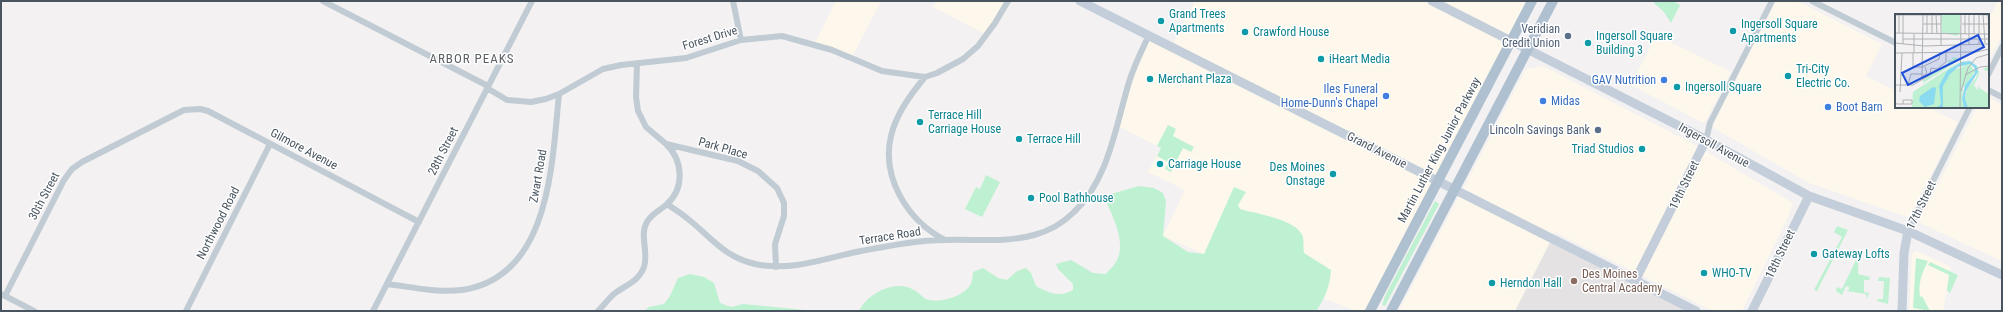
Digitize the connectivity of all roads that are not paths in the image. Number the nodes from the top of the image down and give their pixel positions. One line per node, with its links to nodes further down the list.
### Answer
1 (323, 1): 20 (street, Forest Drive)
2 (532, 1): 20 (street, 28th Street)
3 (733, 1): 12 (street)
4 (1008, 1): 19 (street)
5 (1080, 1): 11 (main road, Grand Avenue)
6 (1432, 1): 13 (main road, Ingersoll Avenue)
7 (1532, 1): 13 (main road, Martin Luther King Junior Parkway)
8 (1553, 1): 16 (main road)
9 (1772, 1): 26 (street, 19th Street)
10 (1812, 1): 14 (street)
11 (1149, 35): 33 (street, Terrace Road); 36 (main road, Grand Avenue)
12 (741, 40): 17 (street, Forest Drive); 19 (street, Forest Drive)
13 (1512, 41): 16 (main road, Ingersoll Avenue); 43 (main road, Martin Luther King Junior Parkway)
14 (1895, 42)
15 (2002, 47): 18 (street)
16 (1528, 49): 26 (main road, Ingersoll Avenue); 44 (main road)
17 (637, 63): 22 (street, Forest Drive); 28 (street, Park Place)
18 (1989, 73)
19 (925, 77): 33 (street)
20 (487, 87): 22 (street, Forest Drive); 31 (street, 28th Street)
21 (1989, 90): 23 (street)
22 (560, 94): 37 (street, Zwart Road)
23 (2002, 97)
24 (1970, 108): 32 (street, 17th Street)
25 (176, 113): 27 (street, Gilmore Avenue); 38 (street, 30th Street)
26 (1706, 140): 29 (main road, Ingersoll Avenue); 36 (main road, 19th Street)
27 (270, 144): 31 (street, Gilmore Avenue); 40 (street, Northwood Road)
28 (666, 144): 30 (street); 34 (street, Park Place)
29 (1809, 196): 32 (main road, Ingersoll Avenue); 46 (main road, 18th Street)
30 (667, 204): 34 (street, Terrace Road); 42 (street)
31 (419, 222): 37 (street, 28th Street)
32 (1908, 231): 35 (main road, Ingersoll Avenue); 47 (main road, 17th Street)
33 (945, 240): 34 (street, Terrace Road)
34 (776, 267)
35 (2002, 275)
36 (1635, 281): 45 (main road, Grand Avenue)
37 (387, 284): 41 (street, 28th Street)
38 (3, 295): 39 (street)
39 (34, 311)
40 (186, 311)
41 (374, 311)
42 (598, 311)
43 (1370, 311)
44 (1391, 311)
45 (1696, 311)
46 (1752, 311)
47 (1902, 311)

